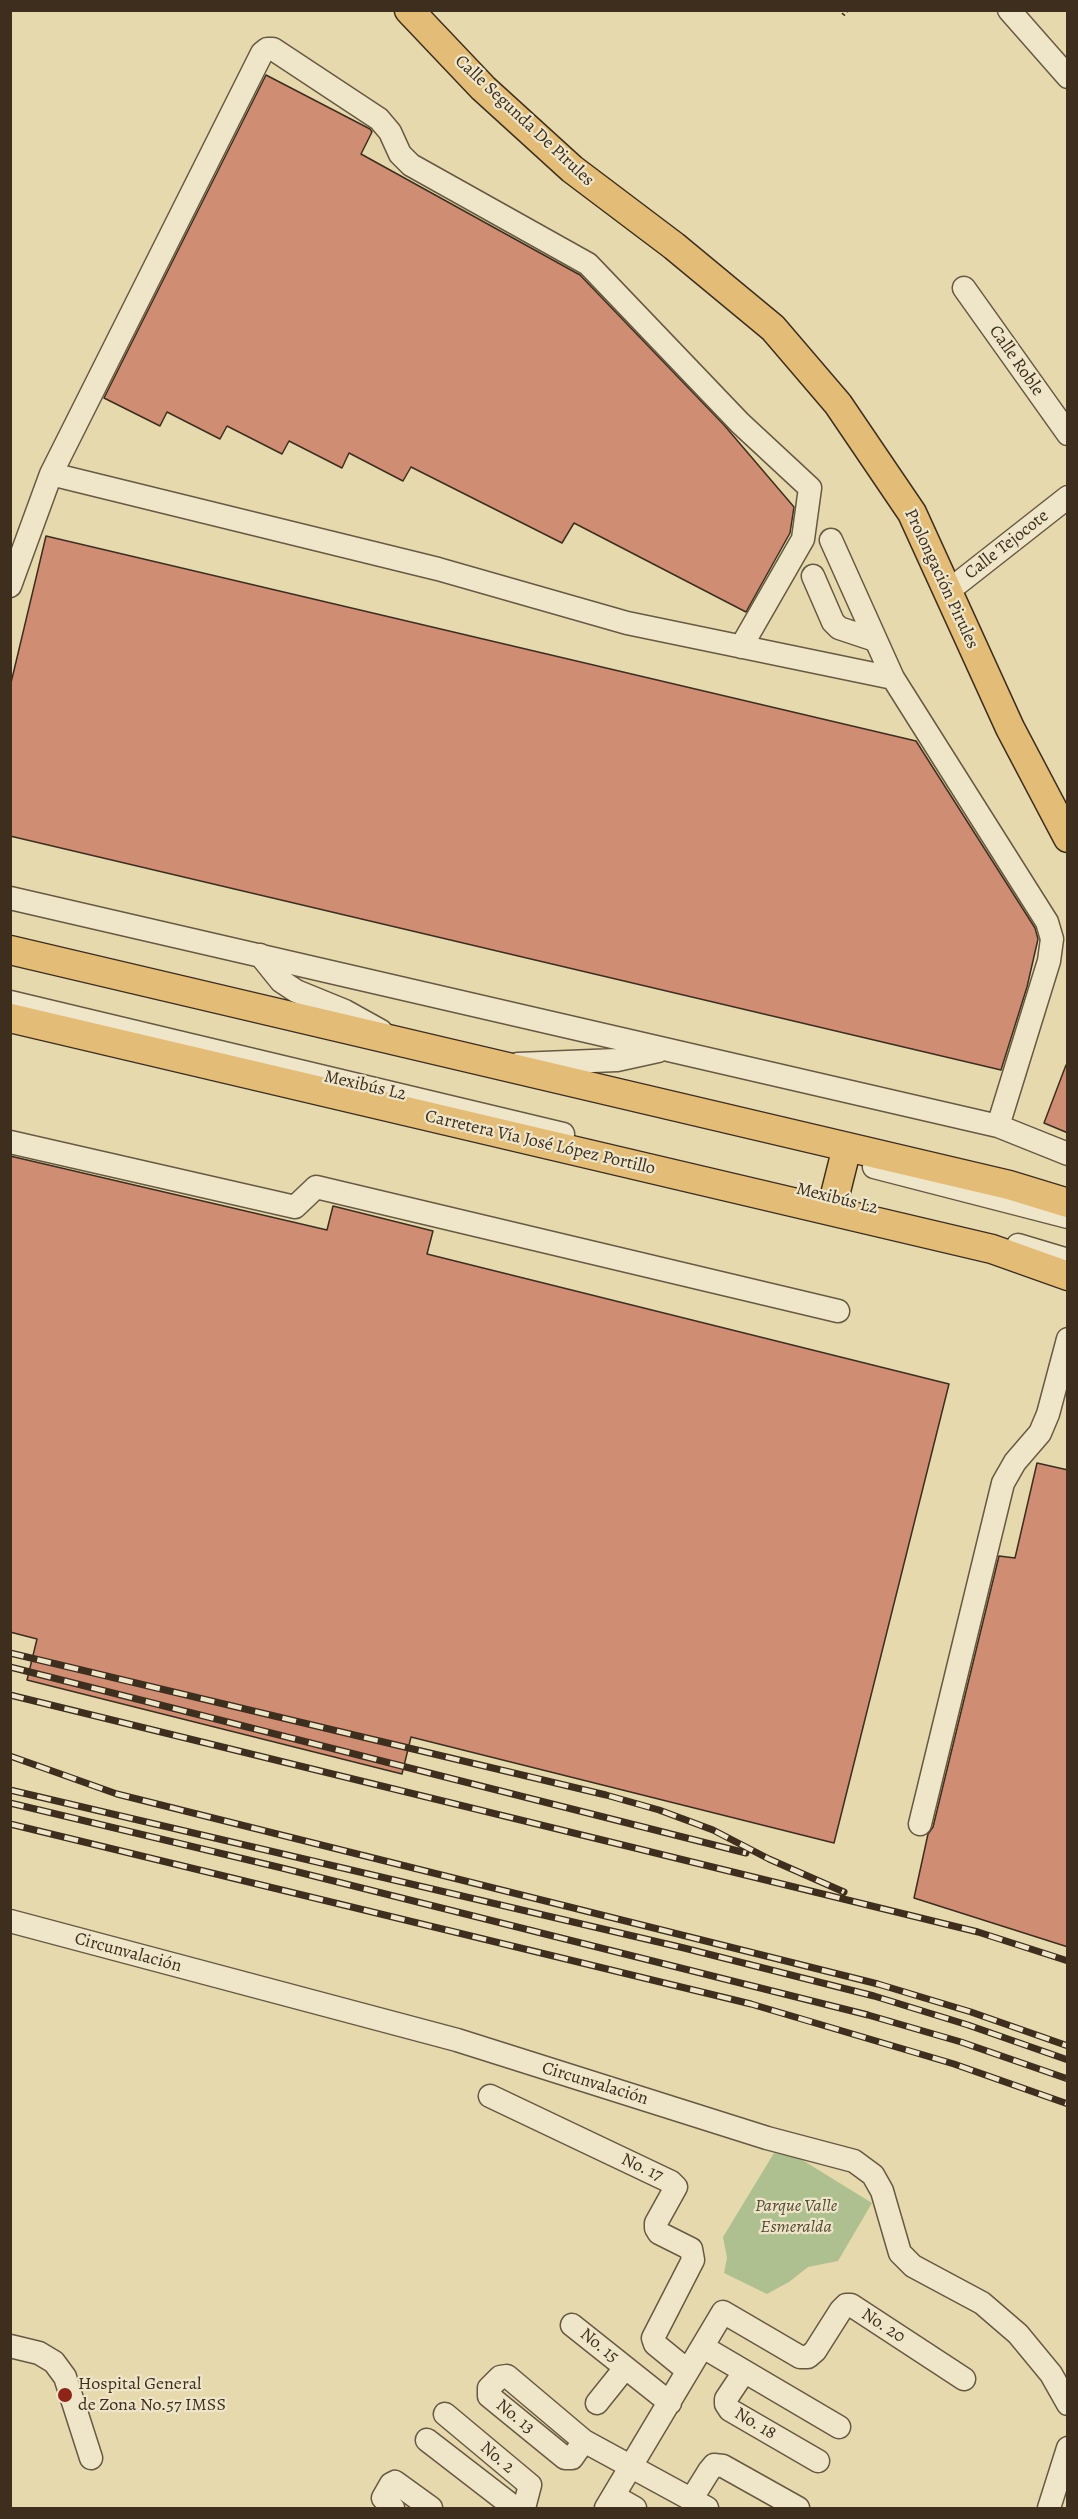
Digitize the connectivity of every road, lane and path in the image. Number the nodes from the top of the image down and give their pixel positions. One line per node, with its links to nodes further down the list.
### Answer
1 (409, 10): 4 (main road, Calle Segunda De Pirules)
2 (1009, 10): 3 (street)
3 (1068, 76)
4 (674, 246): 12 (main road, Prolongación Pirules)
5 (964, 288): 6 (street, Calle Roble)
6 (1068, 434)
7 (51, 474): 11 (street); 14 (street); 14 (street)
8 (1068, 497): 12 (street, Calle Tejocote)
9 (831, 540): 13 (street)
10 (813, 576): 13 (street)
11 (10, 586)
12 (947, 592): 16 (main road, Prolongación Pirules)
13 (874, 639): 15 (street)
14 (741, 646): 15 (street)
15 (893, 678): 26 (street)
16 (1068, 838)
17 (10, 898): 19 (street)
18 (10, 950): 23 (main road)
19 (260, 955): 23 (street); 24 (street)
20 (10, 961): 28 (street)
21 (10, 1002): 31 (street, Mexibús L2)
22 (10, 1018): 31 (main road, Carretera Vía José López Portillo)
23 (398, 1041): 25 (main road)
24 (665, 1049): 25 (street); 26 (street)
25 (500, 1065): 28 (main road)
26 (998, 1126): 29 (street)
27 (10, 1142): 35 (street)
28 (846, 1153): 30 (main road); 31 (main road); 32 (street)
29 (1068, 1154)
30 (1068, 1203)
31 (833, 1205): 33 (street, Mexibús L2); 34 (main road, Carretera Vía José López Portillo)
32 (1068, 1217)
33 (1068, 1260)
34 (1068, 1276)
35 (838, 1311)
36 (1068, 1339): 37 (street)
37 (920, 1824)
38 (10, 1921): 49 (street, Circunvalación)
39 (490, 2096): 44 (street, No. 17)
40 (572, 2325): 43 (street, No. 15)
41 (10, 2346): 55 (street)
42 (703, 2347): 44 (street); 45 (street); 46 (street, No. 20)
43 (625, 2368): 47 (street, No. 15); 48 (street, No. 15)
44 (688, 2372): 48 (street)
45 (744, 2372): 51 (street); 56 (street, No. 18)
46 (964, 2379)
47 (597, 2403)
48 (670, 2403): 57 (street)
49 (1068, 2404)
50 (445, 2414): 63 (street, No. 2)
51 (839, 2427)
52 (427, 2440): 62 (street, No. 2)
53 (584, 2441): 57 (street)
54 (1068, 2448): 66 (street)
55 (91, 2458)
56 (818, 2461)
57 (632, 2466): 58 (street); 59 (street)
58 (610, 2502): 64 (street)
59 (699, 2504): 65 (street)
60 (393, 2508): 61 (street)
61 (431, 2508)
62 (515, 2508)
63 (524, 2508)
64 (634, 2508)
65 (798, 2508)
66 (1049, 2508)

